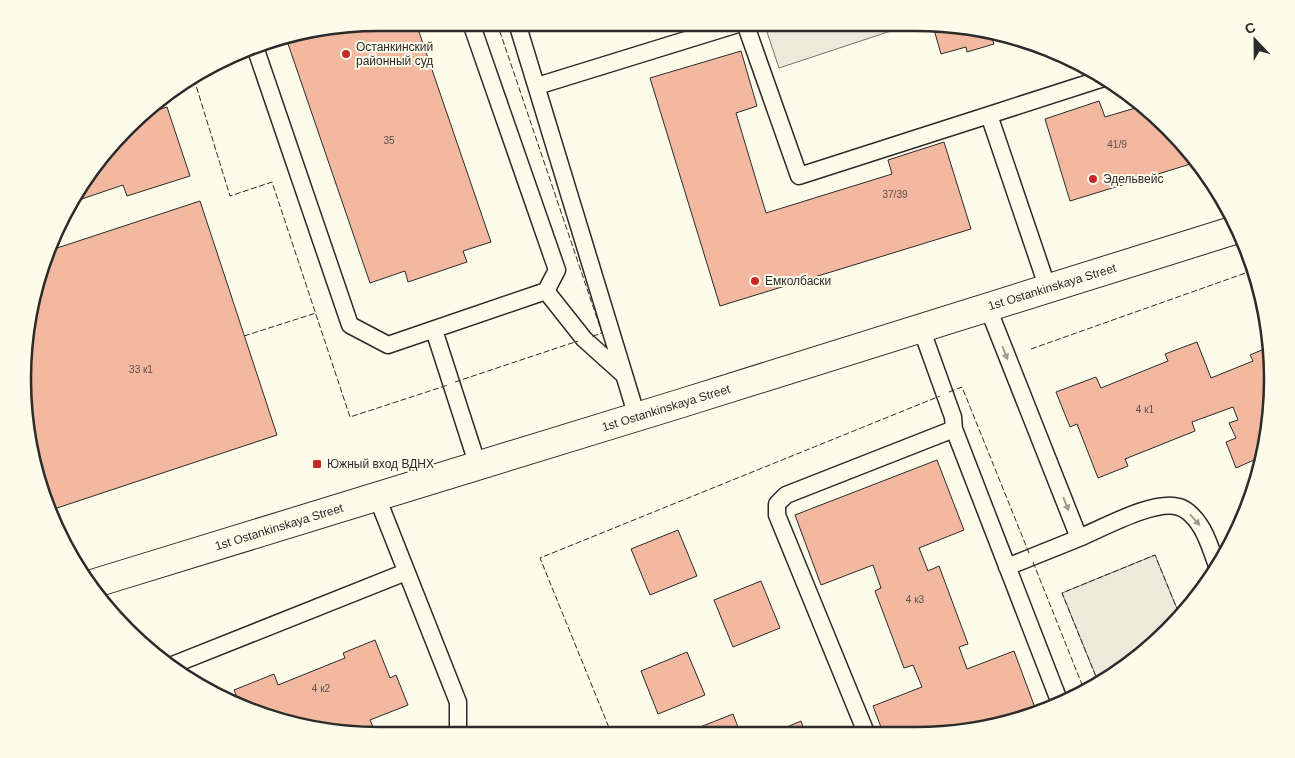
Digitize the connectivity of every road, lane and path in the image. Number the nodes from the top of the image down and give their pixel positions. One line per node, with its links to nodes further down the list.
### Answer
1 (474, 31): 11 (lane)
2 (520, 31): 7 (lane)
3 (715, 31): 7 (lane)
4 (748, 31): 8 (lane)
5 (257, 54): 14 (lane)
6 (1095, 81): 8 (lane)
7 (537, 86): 15 (lane)
8 (989, 115): 10 (lane)
9 (1231, 231): 10 (street, 1st Ostankinskaya Street)
10 (1048, 289): 12 (street, 1st Ostankinskaya Street)
11 (546, 291): 14 (lane); 15 (lane)
12 (988, 308): 13 (street, 1st Ostankinskaya Street); 20 (lane, one-way to 20)
13 (921, 328): 16 (street, 1st Ostankinskaya Street); 17 (lane)
14 (434, 330): 18 (lane)
15 (624, 375): 16 (lane)
16 (637, 417): 18 (street, 1st Ostankinskaya Street)
17 (954, 430): 22 (lane); 28 (lane)
18 (478, 466): 19 (street, 1st Ostankinskaya Street)
19 (377, 497): 23 (lane); 24 (street, 1st Ostankinskaya Street)
20 (1079, 538): 21 (lane, one-way to 21); 22 (lane)
21 (1214, 558)
22 (1007, 567): 26 (lane)
23 (406, 572): 25 (lane); 27 (lane)
24 (97, 582)
25 (178, 663)
26 (1057, 696)
27 (458, 727)
28 (864, 727)

